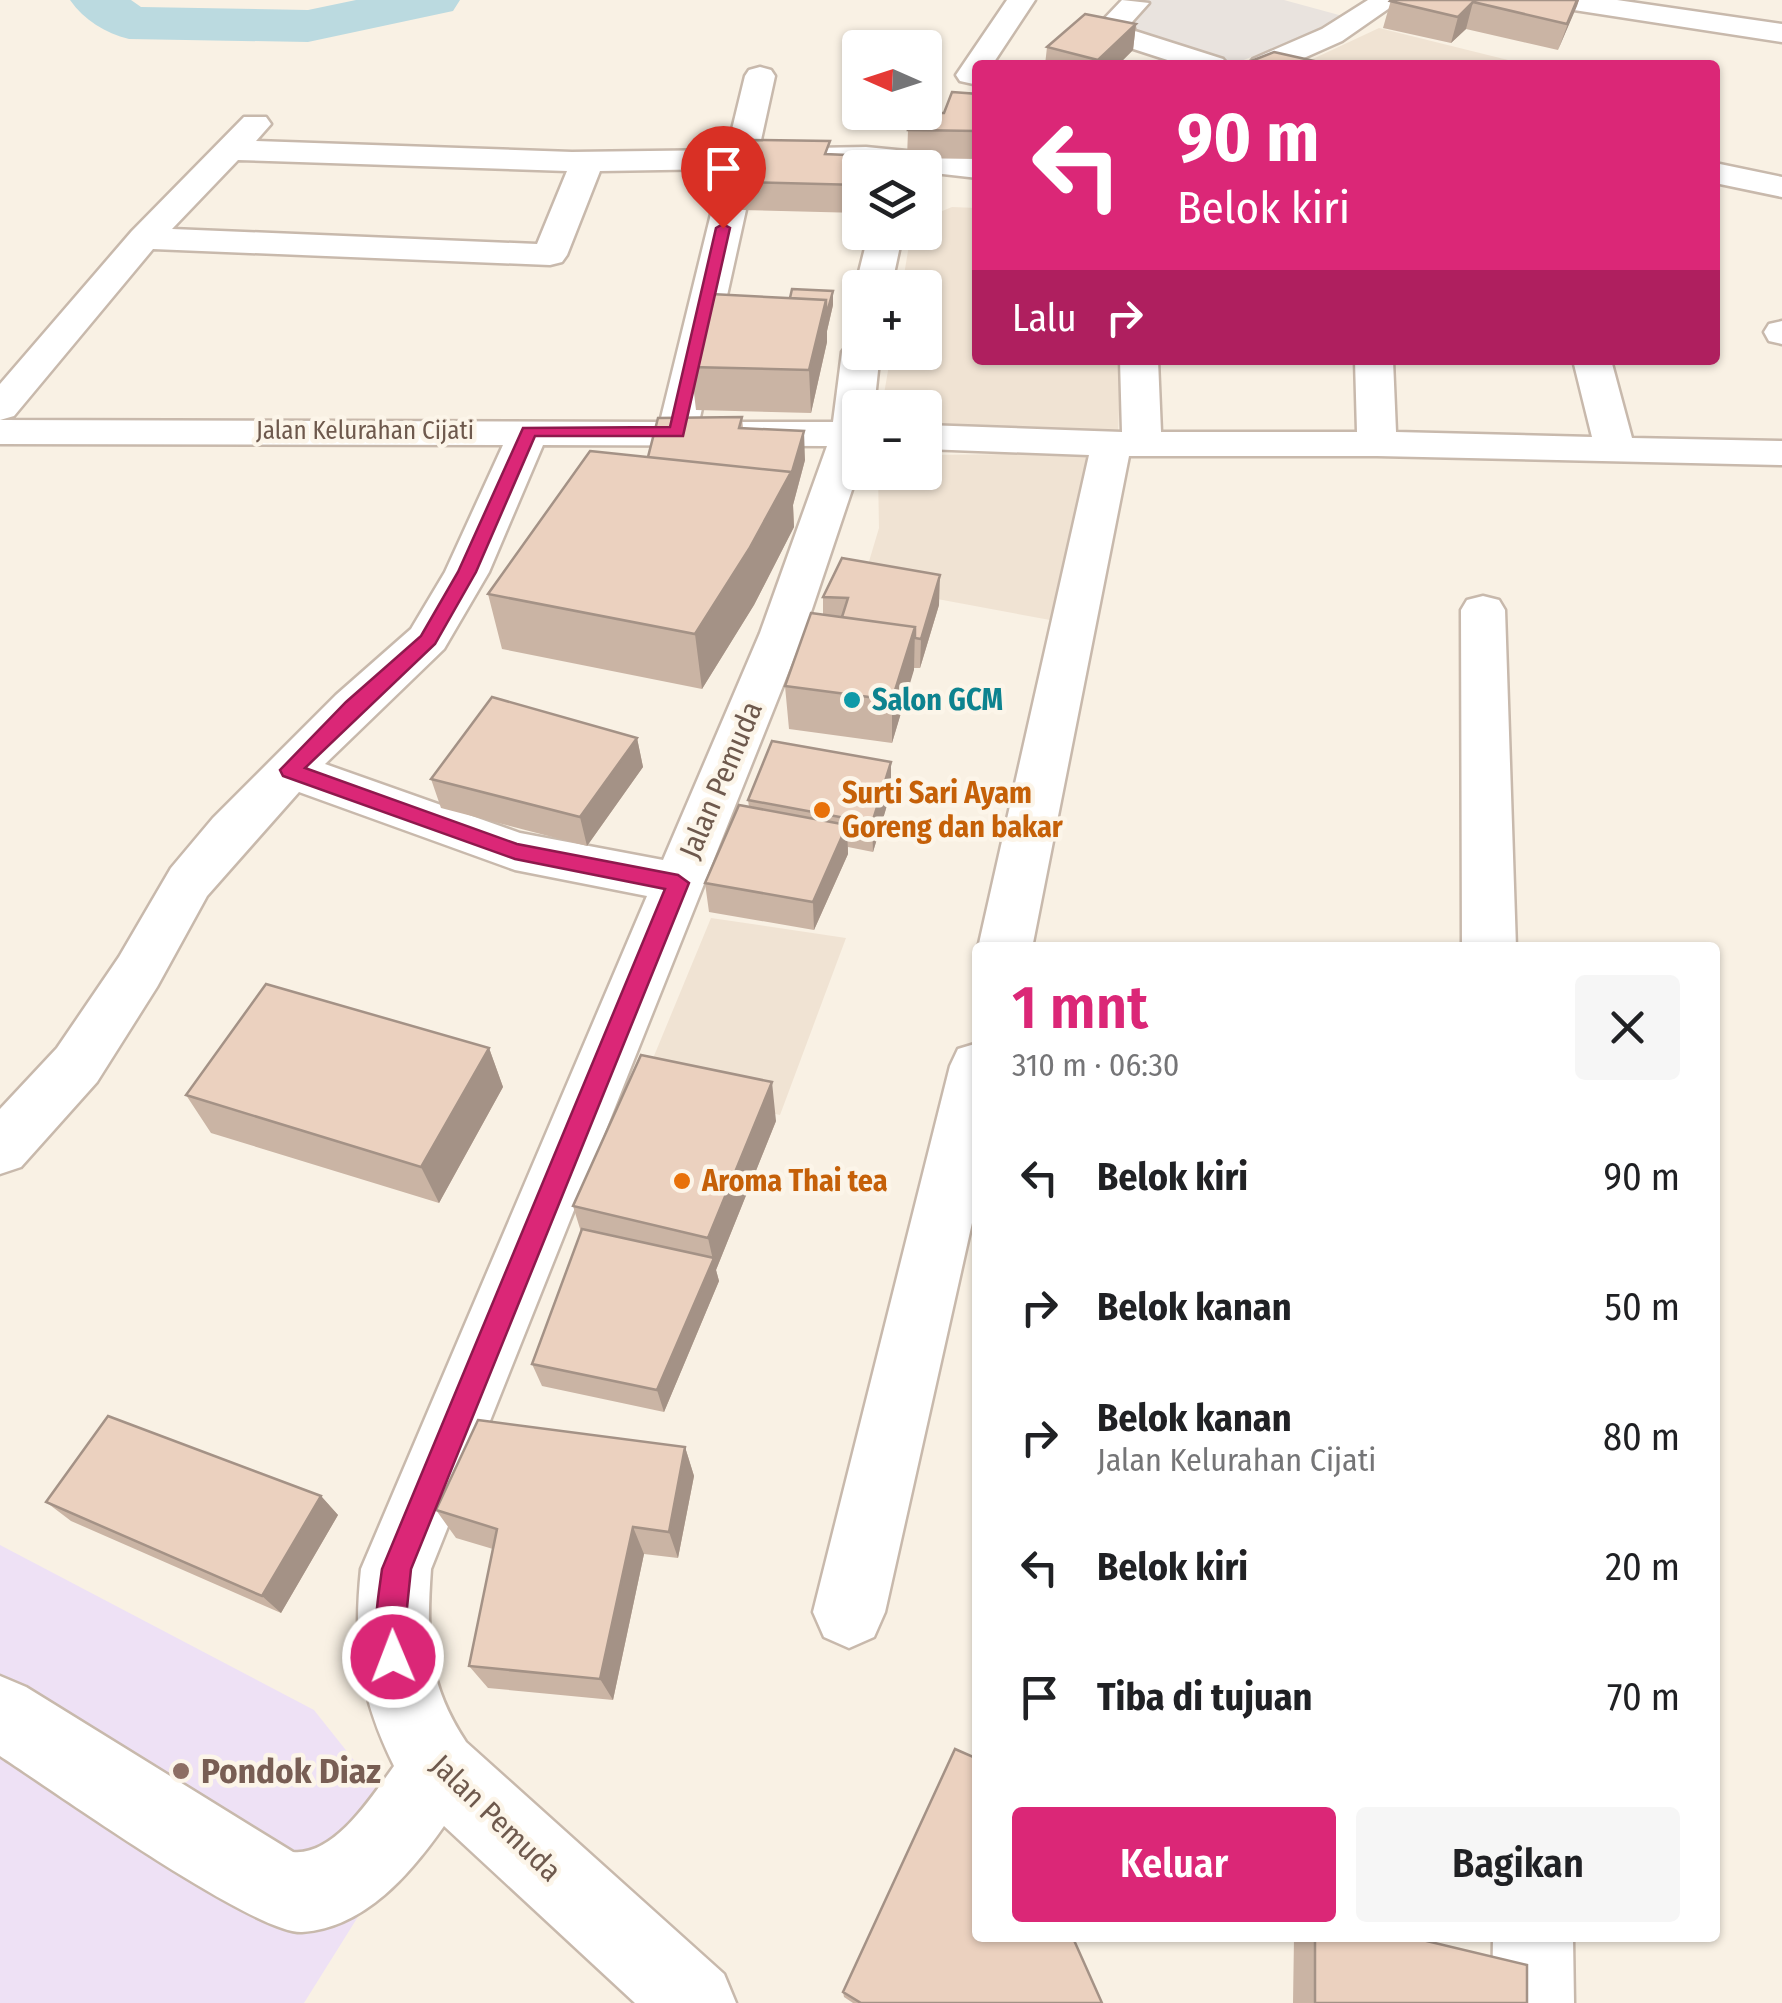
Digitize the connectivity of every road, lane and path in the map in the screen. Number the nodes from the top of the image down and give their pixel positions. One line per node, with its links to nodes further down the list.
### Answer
1 (1387, 0): 8 (street)
2 (1562, 0): 5 (street)
3 (1010, 3): 6 (street)
4 (1135, 3): 7 (street)
5 (1782, 33)
6 (979, 60)
7 (1196, 60)
8 (1274, 60)
9 (760, 76): 12 (street)
10 (264, 114): 11 (street)
11 (229, 150): 13 (street); 19 (street)
12 (738, 160): 13 (street); 14 (street); 26 (street)
13 (587, 162): 19 (street)
14 (972, 171)
15 (972, 174): 17 (street)
16 (1720, 174): 18 (street)
17 (942, 187)
18 (1782, 188)
19 (144, 238): 23 (street)
20 (1138, 365): 29 (street)
21 (1374, 365): 30 (street)
22 (1593, 365): 31 (street)
23 (0, 408)
24 (529, 431): 25 (street, Jalan Kelurahan Cijati); 26 (street, Jalan Kelurahan Cijati); 35 (street)
25 (0, 432)
26 (677, 432): 27 (street, Jalan Kelurahan Cijati)
27 (842, 434)
28 (942, 438): 29 (street)
29 (1127, 444): 30 (street); 37 (street)
30 (1377, 444): 31 (street)
31 (1615, 450): 32 (street)
32 (1782, 453)
33 (842, 469): 36 (street, Jalan Pemuda)
34 (1482, 610): 38 (street)
35 (290, 770): 36 (street); 40 (street)
36 (678, 883): 43 (street, Jalan Pemuda)
37 (1006, 942)
38 (1488, 942)
39 (972, 1091): 41 (street)
40 (0, 1150)
41 (849, 1612)
42 (0, 1712): 43 (street)
43 (440, 1769): 45 (street, Jalan Pemuda)
44 (1533, 1942): 46 (street)
45 (695, 2003)
46 (1533, 2003)

